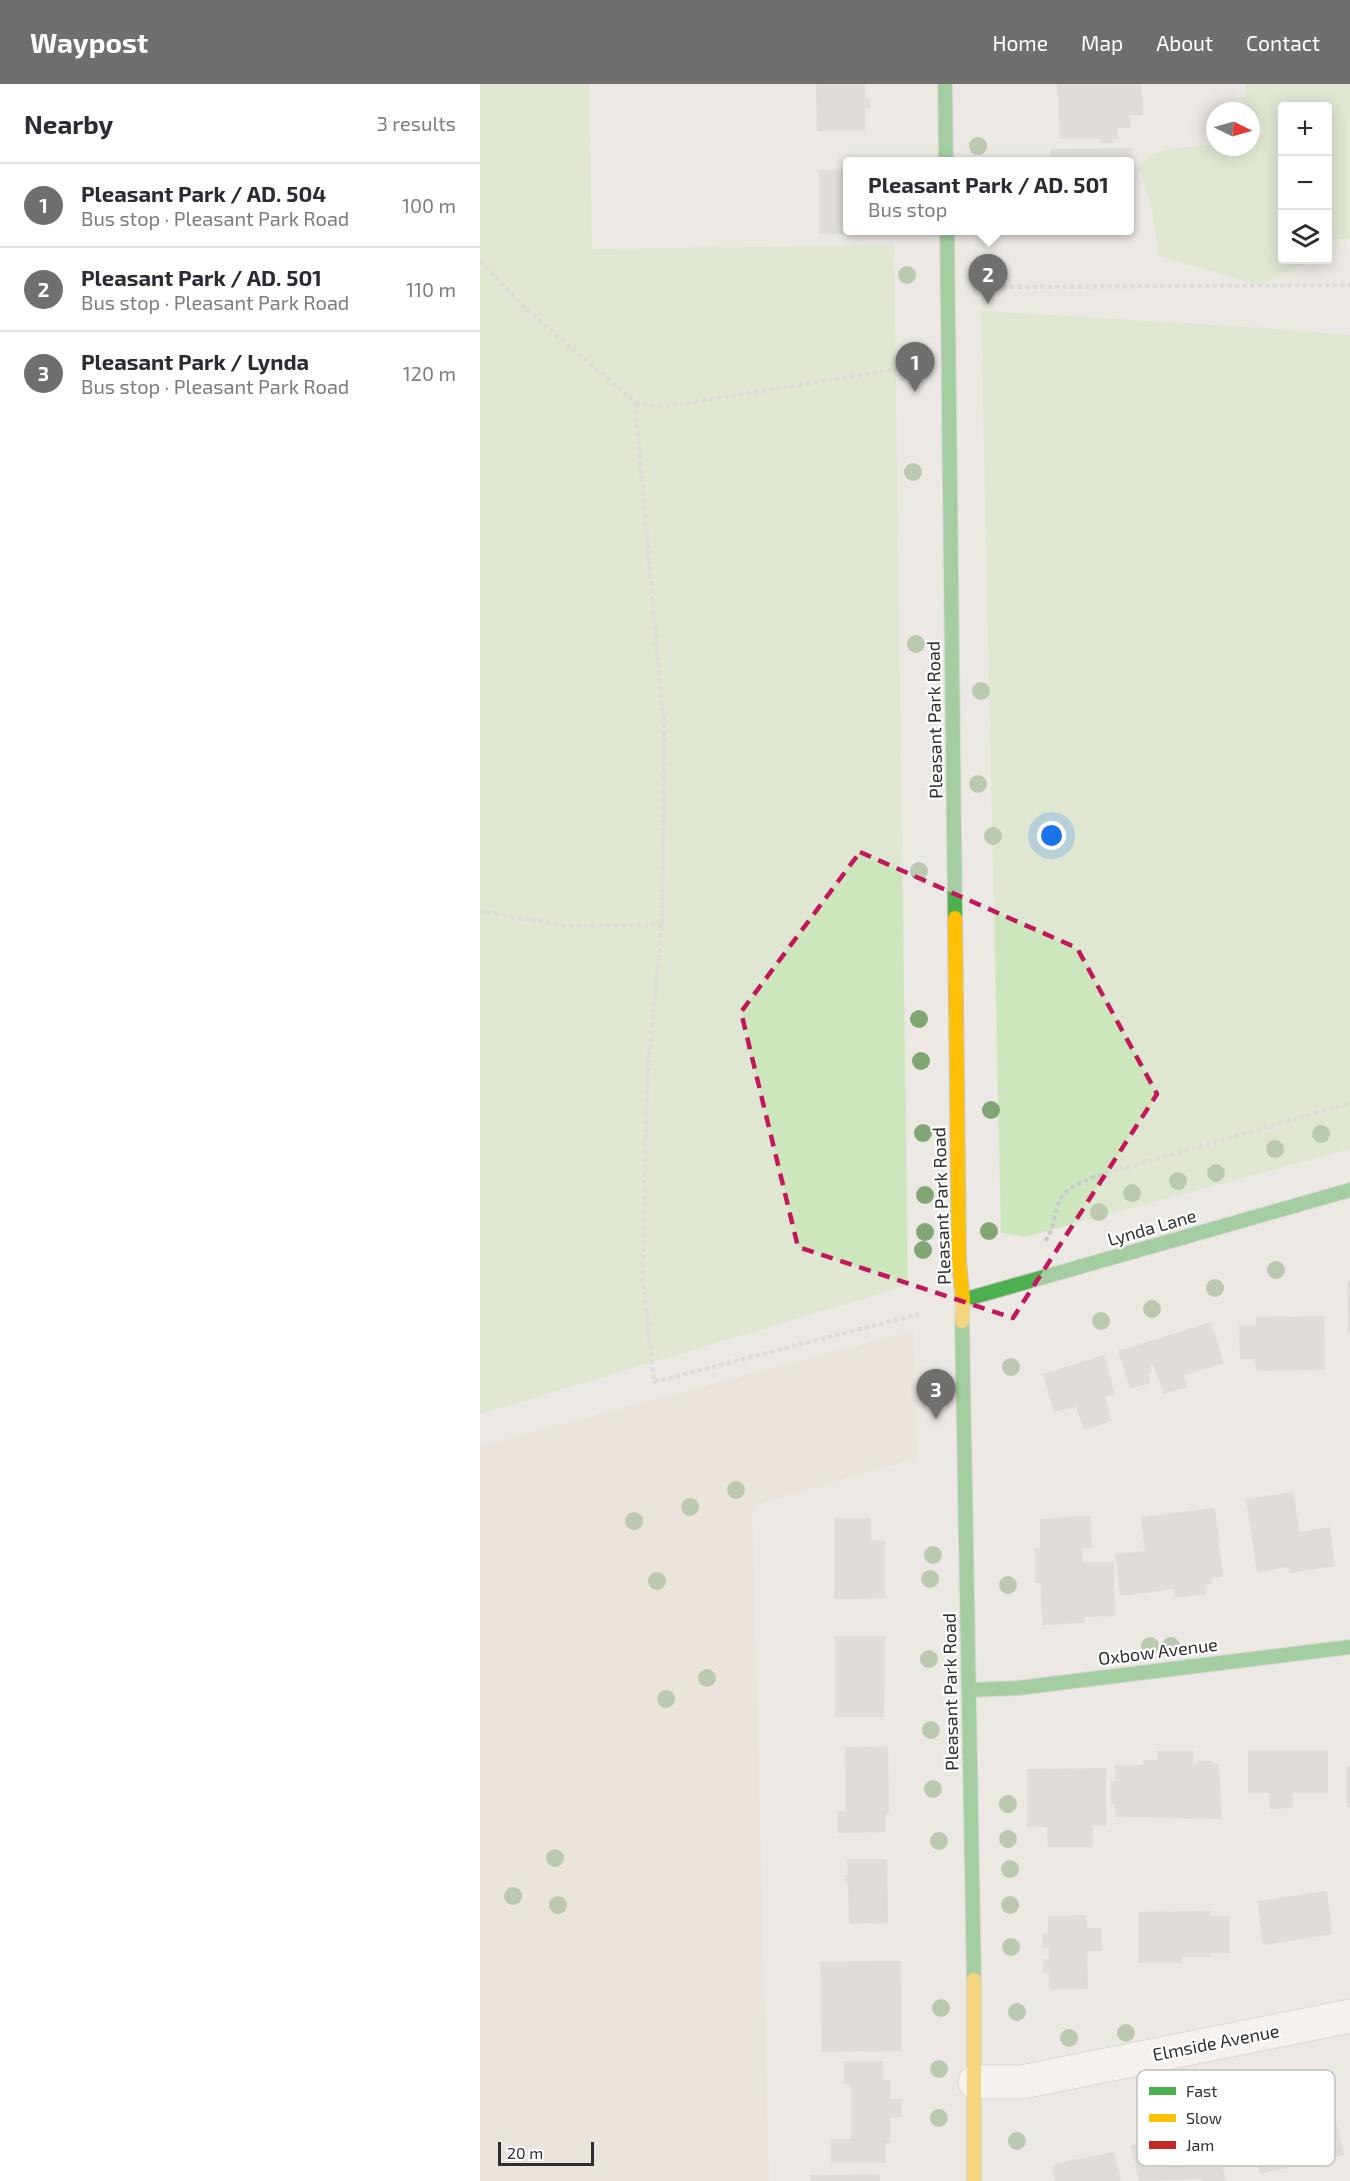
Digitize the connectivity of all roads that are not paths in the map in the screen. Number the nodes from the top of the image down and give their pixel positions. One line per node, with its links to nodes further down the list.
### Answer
1 (945, 84): 2 (street)
2 (946, 157)
3 (947, 235): 5 (street, Pleasant Park Road)
4 (1350, 1190): 5 (street, Lynda Lane)
5 (963, 1300): 7 (street, Pleasant Park Road)
6 (1350, 1647): 7 (street, Oxbow Avenue)
7 (969, 1690): 9 (street, Pleasant Park Road)
8 (1350, 2016): 9 (street, Elmside Avenue)
9 (975, 2082): 10 (street, Pleasant Park Road)
10 (974, 2181)

